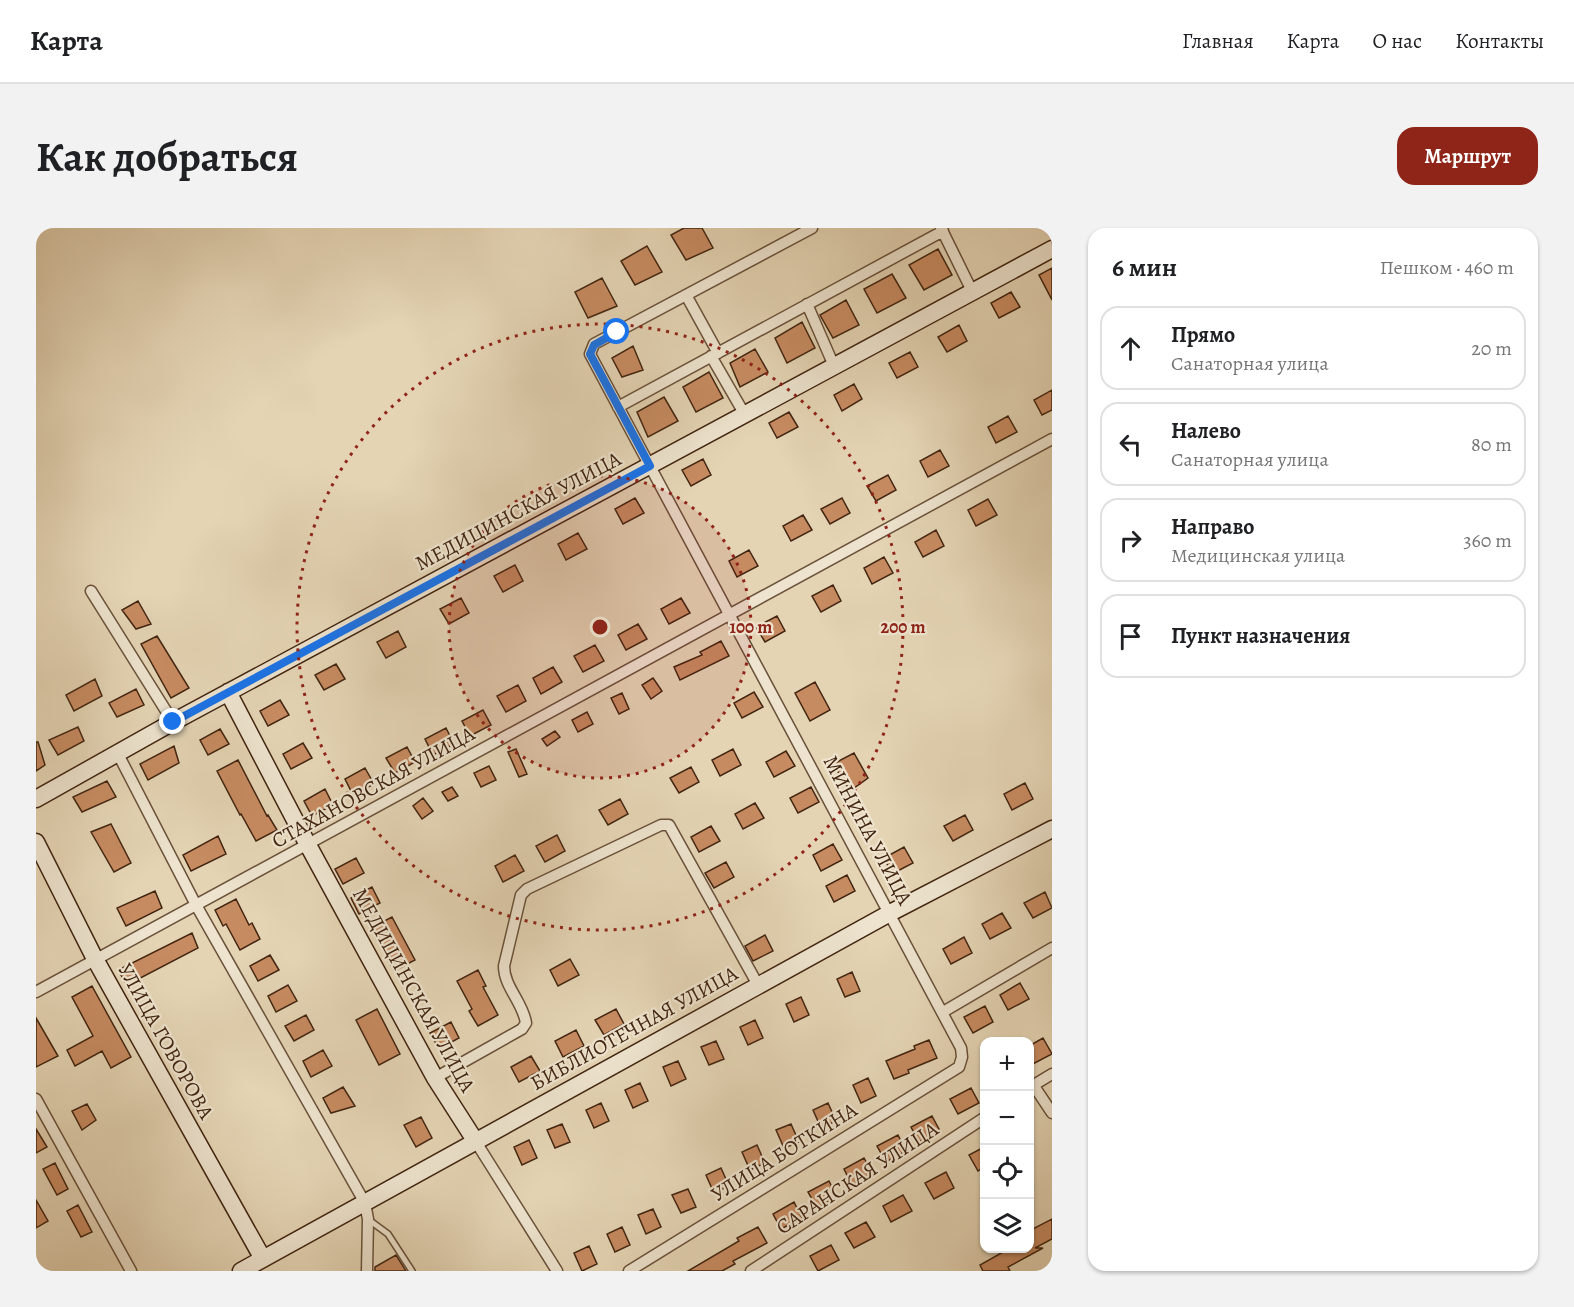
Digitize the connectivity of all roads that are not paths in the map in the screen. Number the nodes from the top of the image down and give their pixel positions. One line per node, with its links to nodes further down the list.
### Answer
1 (812, 228): 5 (street)
2 (942, 229): 4 (street); 6 (street)
3 (1052, 249): 4 (street, МЕДИЦИНСКАЯ УЛИЦА)
4 (972, 291): 8 (street, МЕДИЦИНСКАЯ УЛИЦА)
5 (686, 296): 7 (street); 9 (street, МИНИНА УЛИЦА)
6 (807, 304): 7 (street); 8 (street)
7 (715, 354): 9 (street); 10 (street)
8 (834, 366): 10 (street, МЕДИЦИНСКАЯ УЛИЦА)
9 (618, 407): 12 (street, МИНИНА УЛИЦА)
10 (745, 415): 12 (street, МЕДИЦИНСКАЯ УЛИЦА)
11 (1052, 439): 14 (street)
12 (650, 466): 14 (street, МИНИНА УЛИЦА); 15 (street, МЕДИЦИНСКАЯ УЛИЦА)
13 (91, 591): 16 (street)
14 (729, 615): 21 (street, СТАХАНОВСКАЯ УЛИЦА); 23 (street, МИНИНА УЛИЦА)
15 (228, 692): 16 (street, МЕДИЦИНСКАЯ УЛИЦА); 21 (street, МЕДИЦИНСКАЯ УЛИЦА)
16 (173, 722): 17 (street, МЕДИЦИНСКАЯ УЛИЦА)
17 (118, 754): 18 (street, МЕДИЦИНСКАЯ УЛИЦА); 22 (street)
18 (36, 799)
19 (1052, 829): 23 (street, БИБЛИОТЕЧНАЯ УЛИЦА)
20 (36, 842): 25 (street, УЛИЦА ГОВОРОВА)
21 (308, 845): 22 (street, СТАХАНОВСКАЯ УЛИЦА); 31 (street, МЕДИЦИНСКАЯ УЛИЦА)
22 (196, 905): 25 (street, СТАХАНОВСКАЯ УЛИЦА); 38 (street)
23 (890, 913): 26 (street, БИБЛИОТЕЧНАЯ УЛИЦА); 28 (street, МИНИНА УЛИЦА)
24 (1052, 948): 28 (street)
25 (95, 959): 27 (street, СТАХАНОВСКАЯ УЛИЦА); 39 (street, УЛИЦА ГОВОРОВА)
26 (758, 986): 31 (street); 37 (street, БИБЛИОТЕЧНАЯ УЛИЦА)
27 (36, 992)
28 (942, 1012): 29 (street, МИНИНА УЛИЦА)
29 (959, 1067): 45 (street, УЛИЦА БОТКИНА)
30 (1052, 1074): 32 (street)
31 (435, 1078): 37 (street, МЕДИЦИНСКАЯ УЛИЦА)
32 (1034, 1086)
33 (1034, 1090): 35 (street)
34 (36, 1099): 40 (street)
35 (1052, 1113)
36 (980, 1121): 46 (street, САРАНСКАЯ УЛИЦА)
37 (476, 1142): 38 (street, БИБЛИОТЕЧНАЯ УЛИЦА); 44 (street, МЕДИЦИНСКАЯ УЛИЦА)
38 (366, 1211): 39 (street, БИБЛИОТЕЧНАЯ УЛИЦА); 42 (street); 43 (lane)
39 (262, 1259): 41 (street, БИБЛИОТЕЧНАЯ УЛИЦА)
40 (131, 1271)
41 (241, 1271)
42 (367, 1271)
43 (412, 1271)
44 (557, 1271)
45 (629, 1271)
46 (751, 1271)

